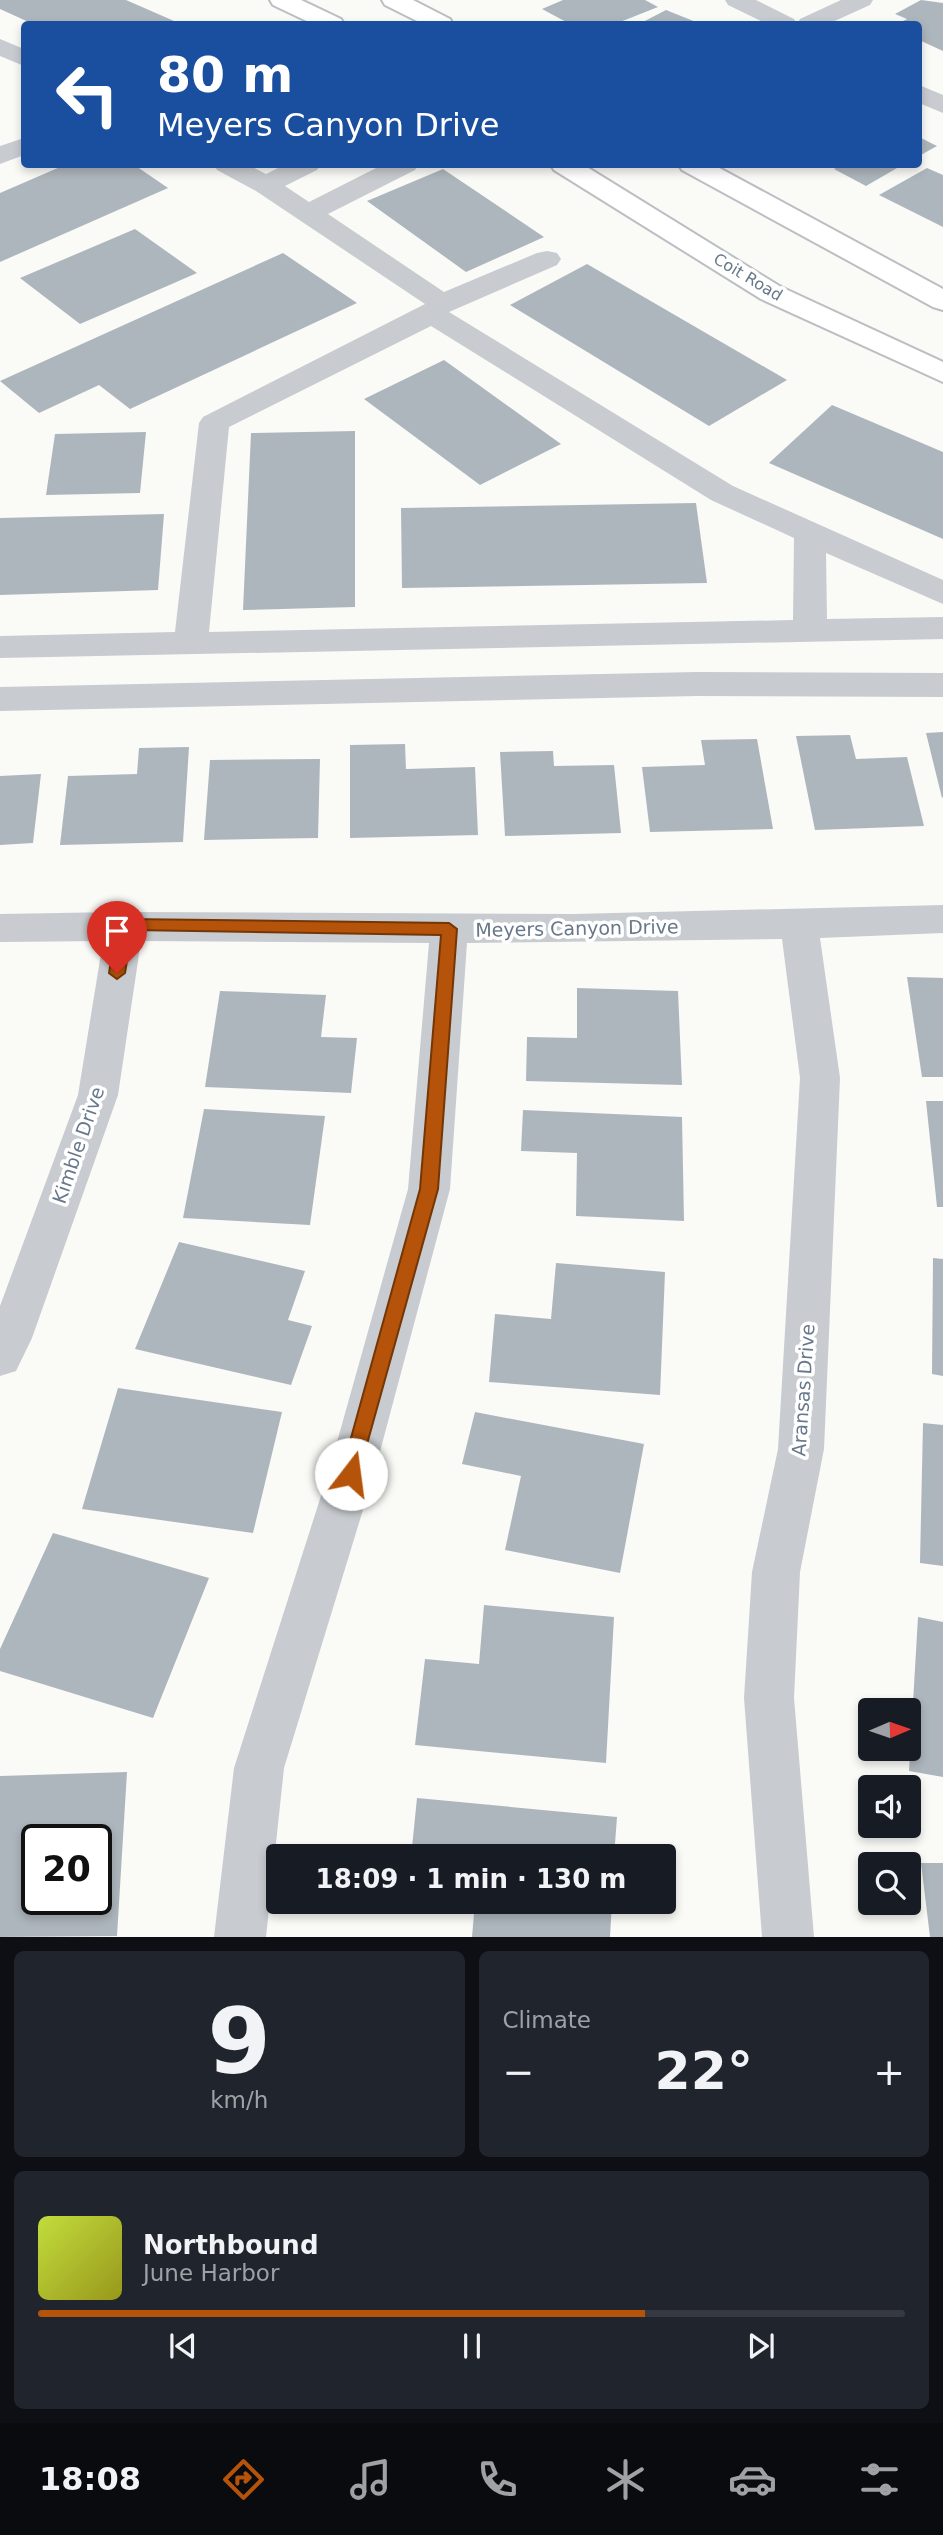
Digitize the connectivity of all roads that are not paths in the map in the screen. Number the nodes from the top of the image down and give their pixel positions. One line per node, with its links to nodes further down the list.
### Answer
1 (282, 0): 5 (main road)
2 (394, 0): 6 (main road)
3 (737, 0): 7 (street)
4 (861, 0): 8 (street)
5 (326, 21)
6 (435, 21)
7 (779, 21)
8 (816, 21)
9 (0, 46): 10 (street)
10 (21, 57)
11 (922, 94): 12 (street)
12 (943, 105)
13 (21, 147): 14 (street)
14 (0, 156)
15 (234, 168): 20 (street)
16 (300, 168): 20 (street)
17 (398, 168): 21 (street)
18 (569, 168): 25 (main road, Coit Road)
19 (698, 168): 23 (main road)
20 (266, 185): 21 (street)
21 (308, 213): 24 (street)
22 (547, 259): 24 (street)
23 (943, 301)
24 (437, 309): 26 (street); 30 (street)
25 (943, 373)
26 (810, 533): 27 (street); 29 (street)
27 (943, 593)
28 (943, 628): 29 (street)
29 (810, 631): 30 (street)
30 (191, 643): 31 (street)
31 (0, 647)
32 (943, 685): 33 (street)
33 (0, 699)
34 (943, 919): 36 (street, Meyers Canyon Drive)
35 (125, 924): 37 (street, Meyers Canyon Drive); 38 (street, Meyers Canyon Drive); 39 (street, Kimble Drive)
36 (799, 925): 38 (street, Meyers Canyon Drive); 41 (street, Aransas Drive)
37 (0, 928)
38 (449, 929): 40 (street)
39 (0, 1357)
40 (240, 1937)
41 (788, 1937)

